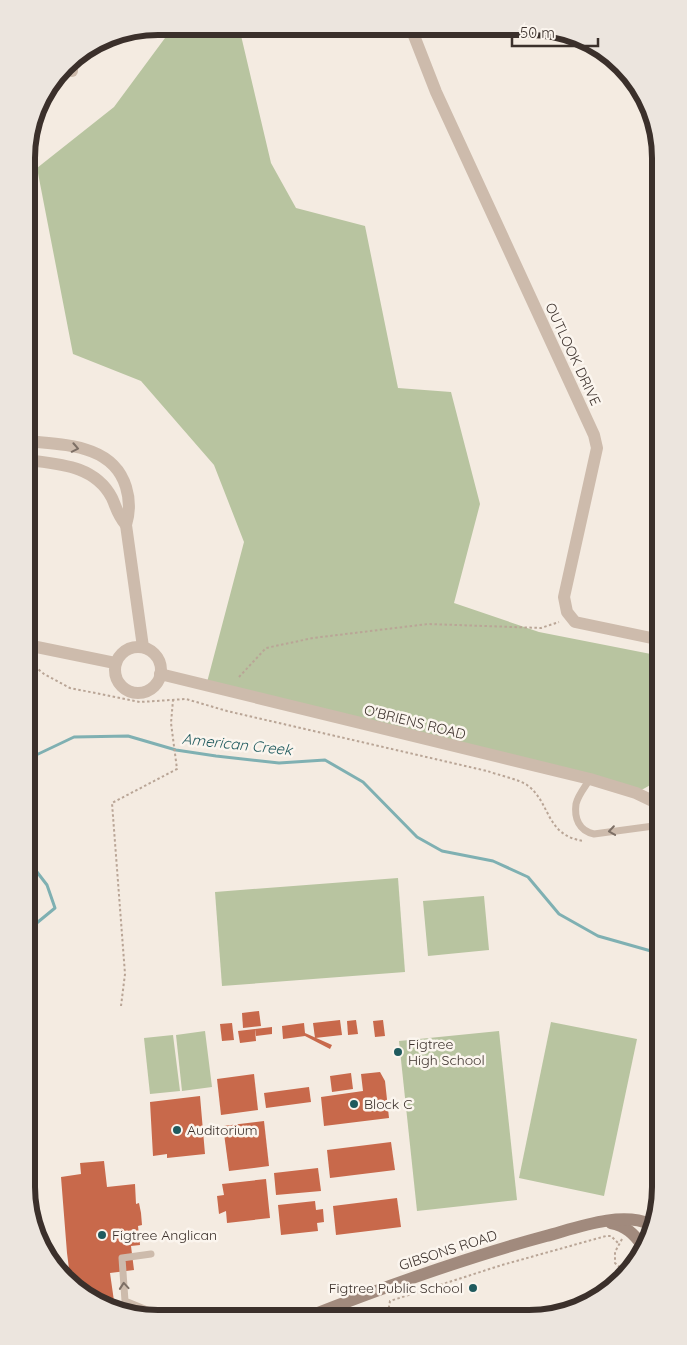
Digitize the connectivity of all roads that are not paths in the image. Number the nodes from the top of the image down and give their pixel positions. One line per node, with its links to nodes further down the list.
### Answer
1 (414, 35): 5 (street, OUTLOOK DRIVE)
2 (35, 442): 4 (street, one-way to 4)
3 (35, 461): 4 (street)
4 (126, 525): 7 (street)
5 (652, 638)
6 (35, 647): 8 (street)
7 (143, 648): 8 (street); 9 (street)
8 (115, 663): 9 (street)
9 (160, 674): 10 (street, O'BRIENS ROAD)
10 (590, 780): 11 (street, O'BRIENS ROAD); 12 (lane, one-way to 10)
11 (652, 801)
12 (652, 826)
13 (604, 1222): 14 (main road, GIBSONS ROAD); 15 (main road); 18 (main road, GIBSONS ROAD)
14 (646, 1223)
15 (639, 1241)
16 (151, 1254): 17 (lane, one-way to 16)
17 (146, 1309)
18 (326, 1310)

